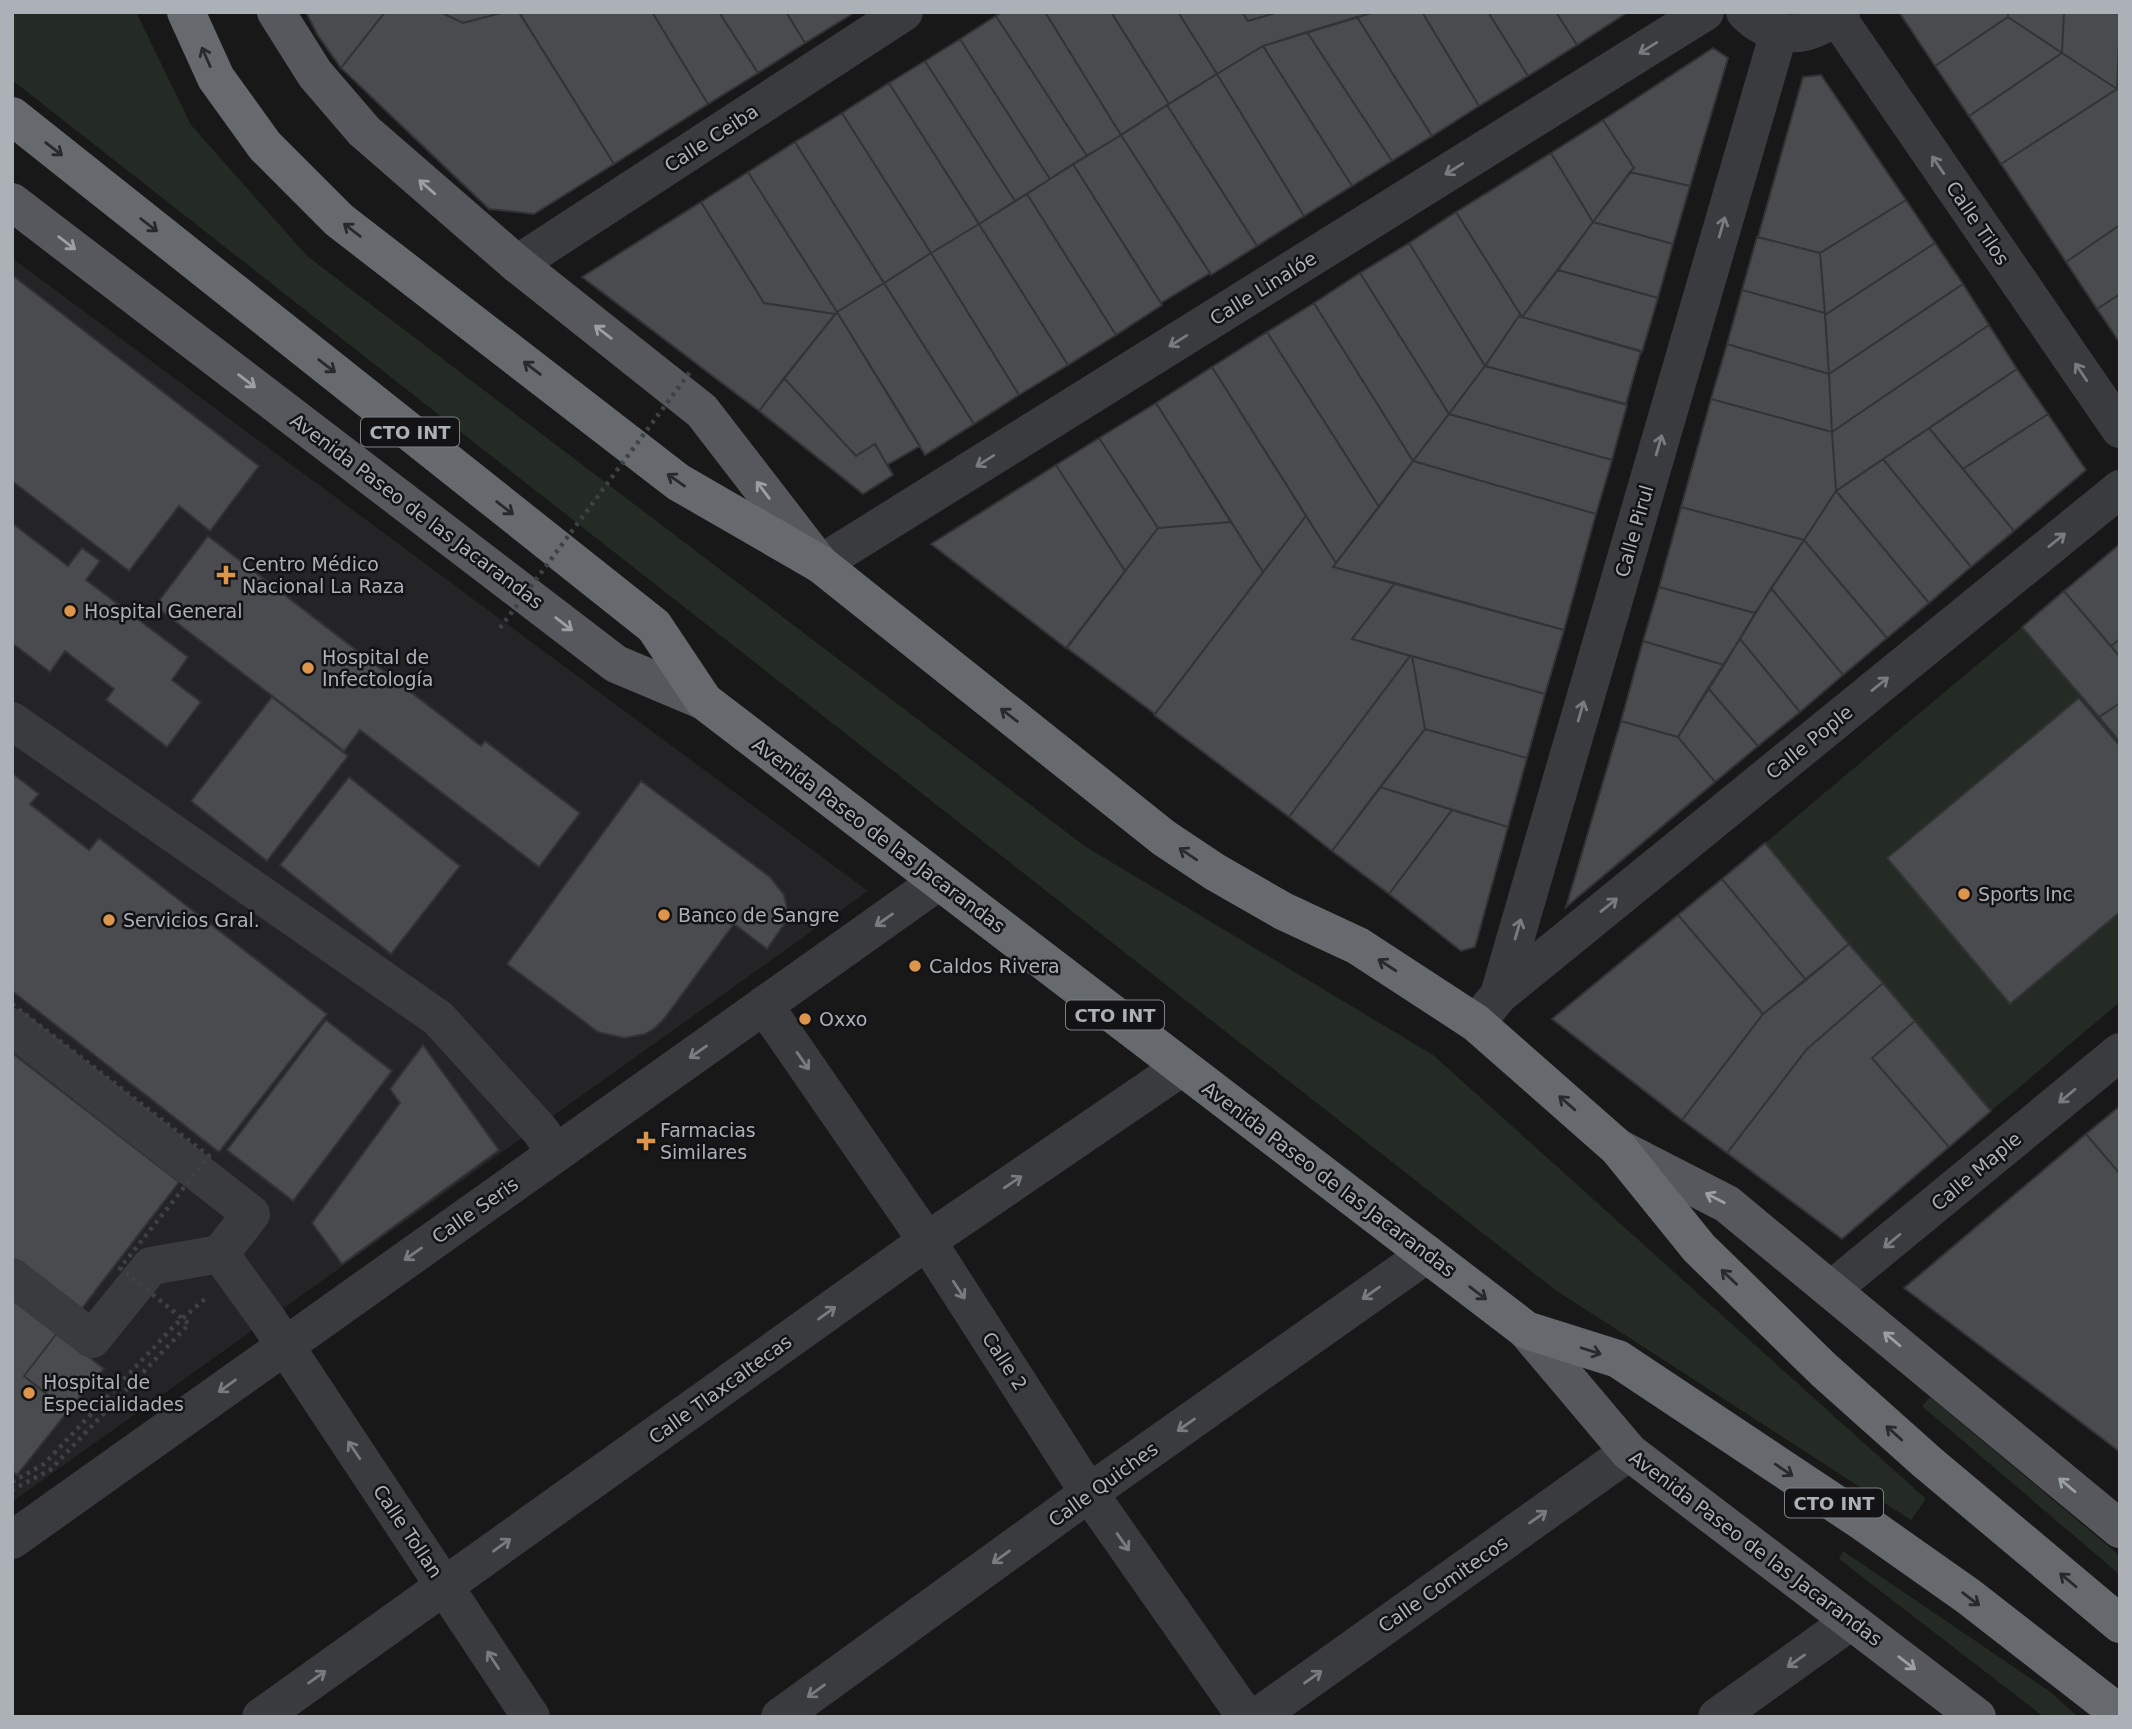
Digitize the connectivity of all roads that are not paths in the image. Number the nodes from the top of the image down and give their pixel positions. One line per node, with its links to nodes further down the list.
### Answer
1 (186, 12): 13 (highway, one-way to 1)
2 (276, 12): 10 (main road, one-way to 2)
3 (904, 12): 10 (street, Calle Ceiba)
4 (1706, 12): 13 (street, Calle Linalóe, one-way to 13)
5 (1745, 12): 7 (street)
6 (1839, 15): 7 (street); 11 (street, Calle Tilos, one-way to 6)
7 (1779, 32): 18 (street, Calle Pirul, one-way to 7)
8 (12, 116): 14 (highway, CTO INT, one-way to 14)
9 (12, 202): 14 (main road, Avenida Paseo de las Jacarandas / CTO INT, one-way to 14)
10 (517, 264): 13 (main road, one-way to 10)
11 (2120, 429)
12 (2120, 489): 18 (street, Calle Pople, one-way to 12)
13 (820, 564): 18 (highway, one-way to 13)
14 (704, 701): 16 (highway, Avenida Paseo de las Jacarandas / CTO INT)
15 (12, 721): 23 (street)
16 (939, 881): 17 (street, Calle Seris, one-way to 17); 21 (highway, Avenida Paseo de las Jacarandas / CTO INT)
17 (764, 1005): 23 (street, Calle Seris, one-way to 23); 24 (street, Calle 2, one-way to 24)
18 (1488, 1009): 22 (highway, one-way to 18)
19 (12, 1027): 26 (street)
20 (2120, 1052): 28 (street, Calle Maple, one-way to 28)
21 (1182, 1067): 24 (street, Calle Tlaxcaltecas, one-way to 21); 25 (highway, Avenida Paseo de las Jacarandas / CTO INT)
22 (1618, 1148): 28 (main road, one-way to 22); 37 (highway, one-way to 22)
23 (556, 1153): 30 (street, Calle Seris, one-way to 30)
24 (927, 1241): 32 (street, Calle 2, one-way to 32); 35 (street, Calle Tlaxcaltecas, one-way to 24)
25 (1427, 1254): 29 (highway, Avenida Paseo de las Jacarandas / CTO INT, one-way to 29); 32 (street, Calle Quiches, one-way to 32)
26 (226, 1263): 27 (street); 30 (street, Calle Tollan)
27 (12, 1277)
28 (1832, 1290): 33 (main road, one-way to 28)
29 (1526, 1330): 31 (main road, Avenida Paseo de las Jacarandas / CTO INT); 38 (highway, CTO INT, one-way to 38)
30 (284, 1345): 34 (street, Calle Seris, one-way to 34); 35 (street, Calle Tollan, one-way to 30)
31 (1629, 1452): 36 (main road, Avenida Paseo de las Jacarandas / CTO INT); 43 (street, Calle Comitecos, one-way to 31)
32 (1089, 1493): 41 (street, Calle Quiches, one-way to 41); 42 (street, Calle 2, one-way to 42)
33 (2120, 1529)
34 (12, 1540)
35 (444, 1586): 39 (street, Calle Tlaxcaltecas, one-way to 35); 40 (street, Calle Tollan, one-way to 35)
36 (1851, 1621): 44 (street, one-way to 44); 45 (main road, Avenida Paseo de las Jacarandas / CTO INT, one-way to 45)
37 (2120, 1624)
38 (2120, 1714)
39 (261, 1717)
40 (531, 1717)
41 (780, 1717)
42 (1246, 1717)
43 (1257, 1717)
44 (1717, 1717)
45 (1977, 1717)

